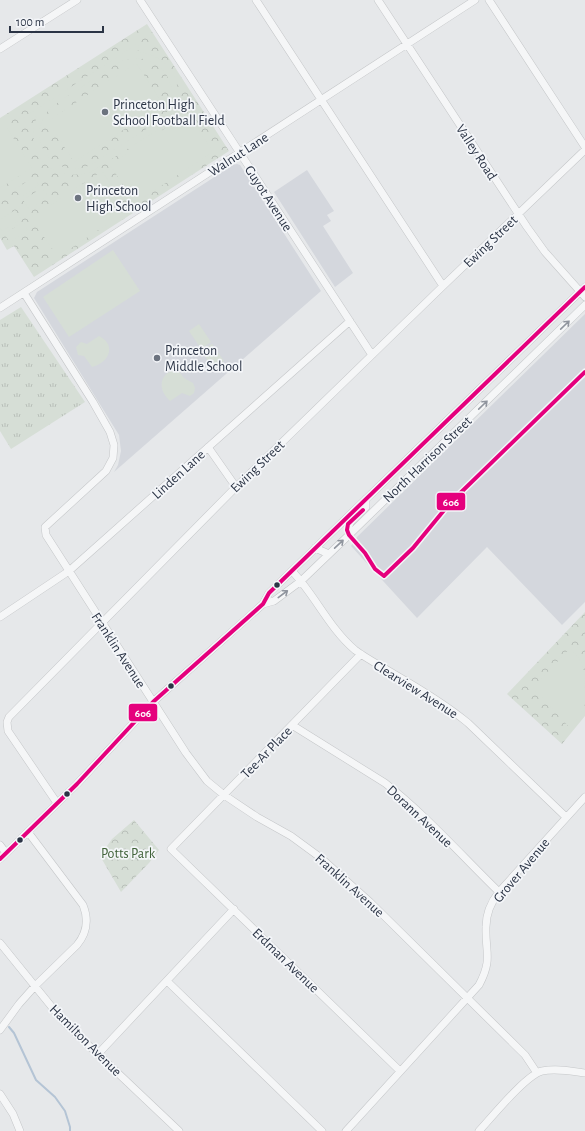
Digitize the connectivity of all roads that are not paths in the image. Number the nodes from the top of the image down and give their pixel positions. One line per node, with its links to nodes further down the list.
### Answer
1 (77, 0): 8 (street)
2 (140, 0): 12 (street, Guyot Avenue)
3 (256, 0): 9 (street)
4 (378, 0): 7 (street, Valley Road)
5 (475, 0): 7 (street, Walnut Lane)
6 (489, 0): 10 (street)
7 (407, 44): 9 (street, Walnut Lane); 13 (street, Valley Road)
8 (0, 49)
9 (321, 100): 12 (street, Walnut Lane); 14 (street)
10 (585, 147)
11 (585, 150): 13 (street, Ewing Street)
12 (240, 153): 16 (street, Walnut Lane); 19 (street, Guyot Avenue)
13 (518, 214): 14 (street, Ewing Street); 15 (street, Valley Road)
14 (442, 286): 20 (street, Ewing Street)
15 (583, 292): 23 (street, North Harrison Street)
16 (24, 293): 18 (street, Walnut Lane); 29 (street, Franklin Avenue)
17 (585, 305): 22 (street, North Harrison Street, one-way to 17)
18 (0, 308)
19 (350, 321): 20 (street, Guyot Avenue); 21 (street, Linden Lane)
20 (372, 355): 24 (street, Ewing Street)
21 (208, 447): 24 (street); 29 (street, Linden Lane)
22 (404, 481): 23 (street); 26 (street, North Harrison Street)
23 (382, 484): 25 (street, North Harrison Street)
24 (236, 487): 34 (street, Ewing Street)
25 (366, 499): 26 (street); 27 (street, North Harrison Street)
26 (349, 535): 28 (street, North Harrison Street, one-way to 26)
27 (315, 548): 28 (street); 30 (street, North Harrison Street)
28 (329, 554): 31 (street, North Harrison Street)
29 (69, 571): 33 (street, Linden Lane); 34 (street, Franklin Avenue)
30 (292, 571): 31 (street, Clearview Avenue); 32 (street, North Harrison Street)
31 (301, 581): 32 (street, North Harrison Street, one-way to 31); 35 (street, Clearview Avenue)
32 (263, 604): 36 (street, North Harrison Street)
33 (0, 617)
34 (102, 623): 36 (street, Franklin Avenue); 40 (street, Ewing Street)
35 (360, 654): 37 (street, Tee-Ar Place); 41 (street, Clearview Avenue)
36 (153, 702): 38 (street, Franklin Avenue); 40 (street, North Harrison Street)
37 (292, 725): 38 (street, Tee-Ar Place); 47 (street, Dorann Avenue)
38 (224, 795): 44 (street, Tee-Ar Place); 52 (street, Franklin Avenue)
39 (585, 797): 41 (street, Grover Avenue)
40 (57, 804): 42 (street, North Harrison Street)
41 (566, 817): 47 (street, Grover Avenue)
42 (28, 832): 45 (street, North Harrison Street); 51 (street)
43 (0, 844): 45 (street)
44 (171, 849): 48 (street, Erdman Avenue)
45 (6, 853): 46 (street, North Harrison Street)
46 (0, 859)
47 (499, 892): 52 (street, Grover Avenue)
48 (234, 909): 50 (street); 55 (street, Erdman Avenue)
49 (0, 943): 51 (street, Hamilton Avenue)
50 (167, 981): 54 (street); 61 (street)
51 (35, 986): 53 (street); 54 (street, Hamilton Avenue)
52 (468, 998): 55 (street, Grover Avenue); 56 (street, Franklin Avenue)
53 (0, 1030)
54 (98, 1054): 60 (street, Hamilton Avenue)
55 (400, 1071): 62 (street, Grover Avenue)
56 (537, 1073): 57 (street); 63 (street)
57 (585, 1073)
58 (0, 1094): 59 (street)
59 (20, 1131)
60 (179, 1131)
61 (322, 1131)
62 (346, 1131)
63 (479, 1131)

